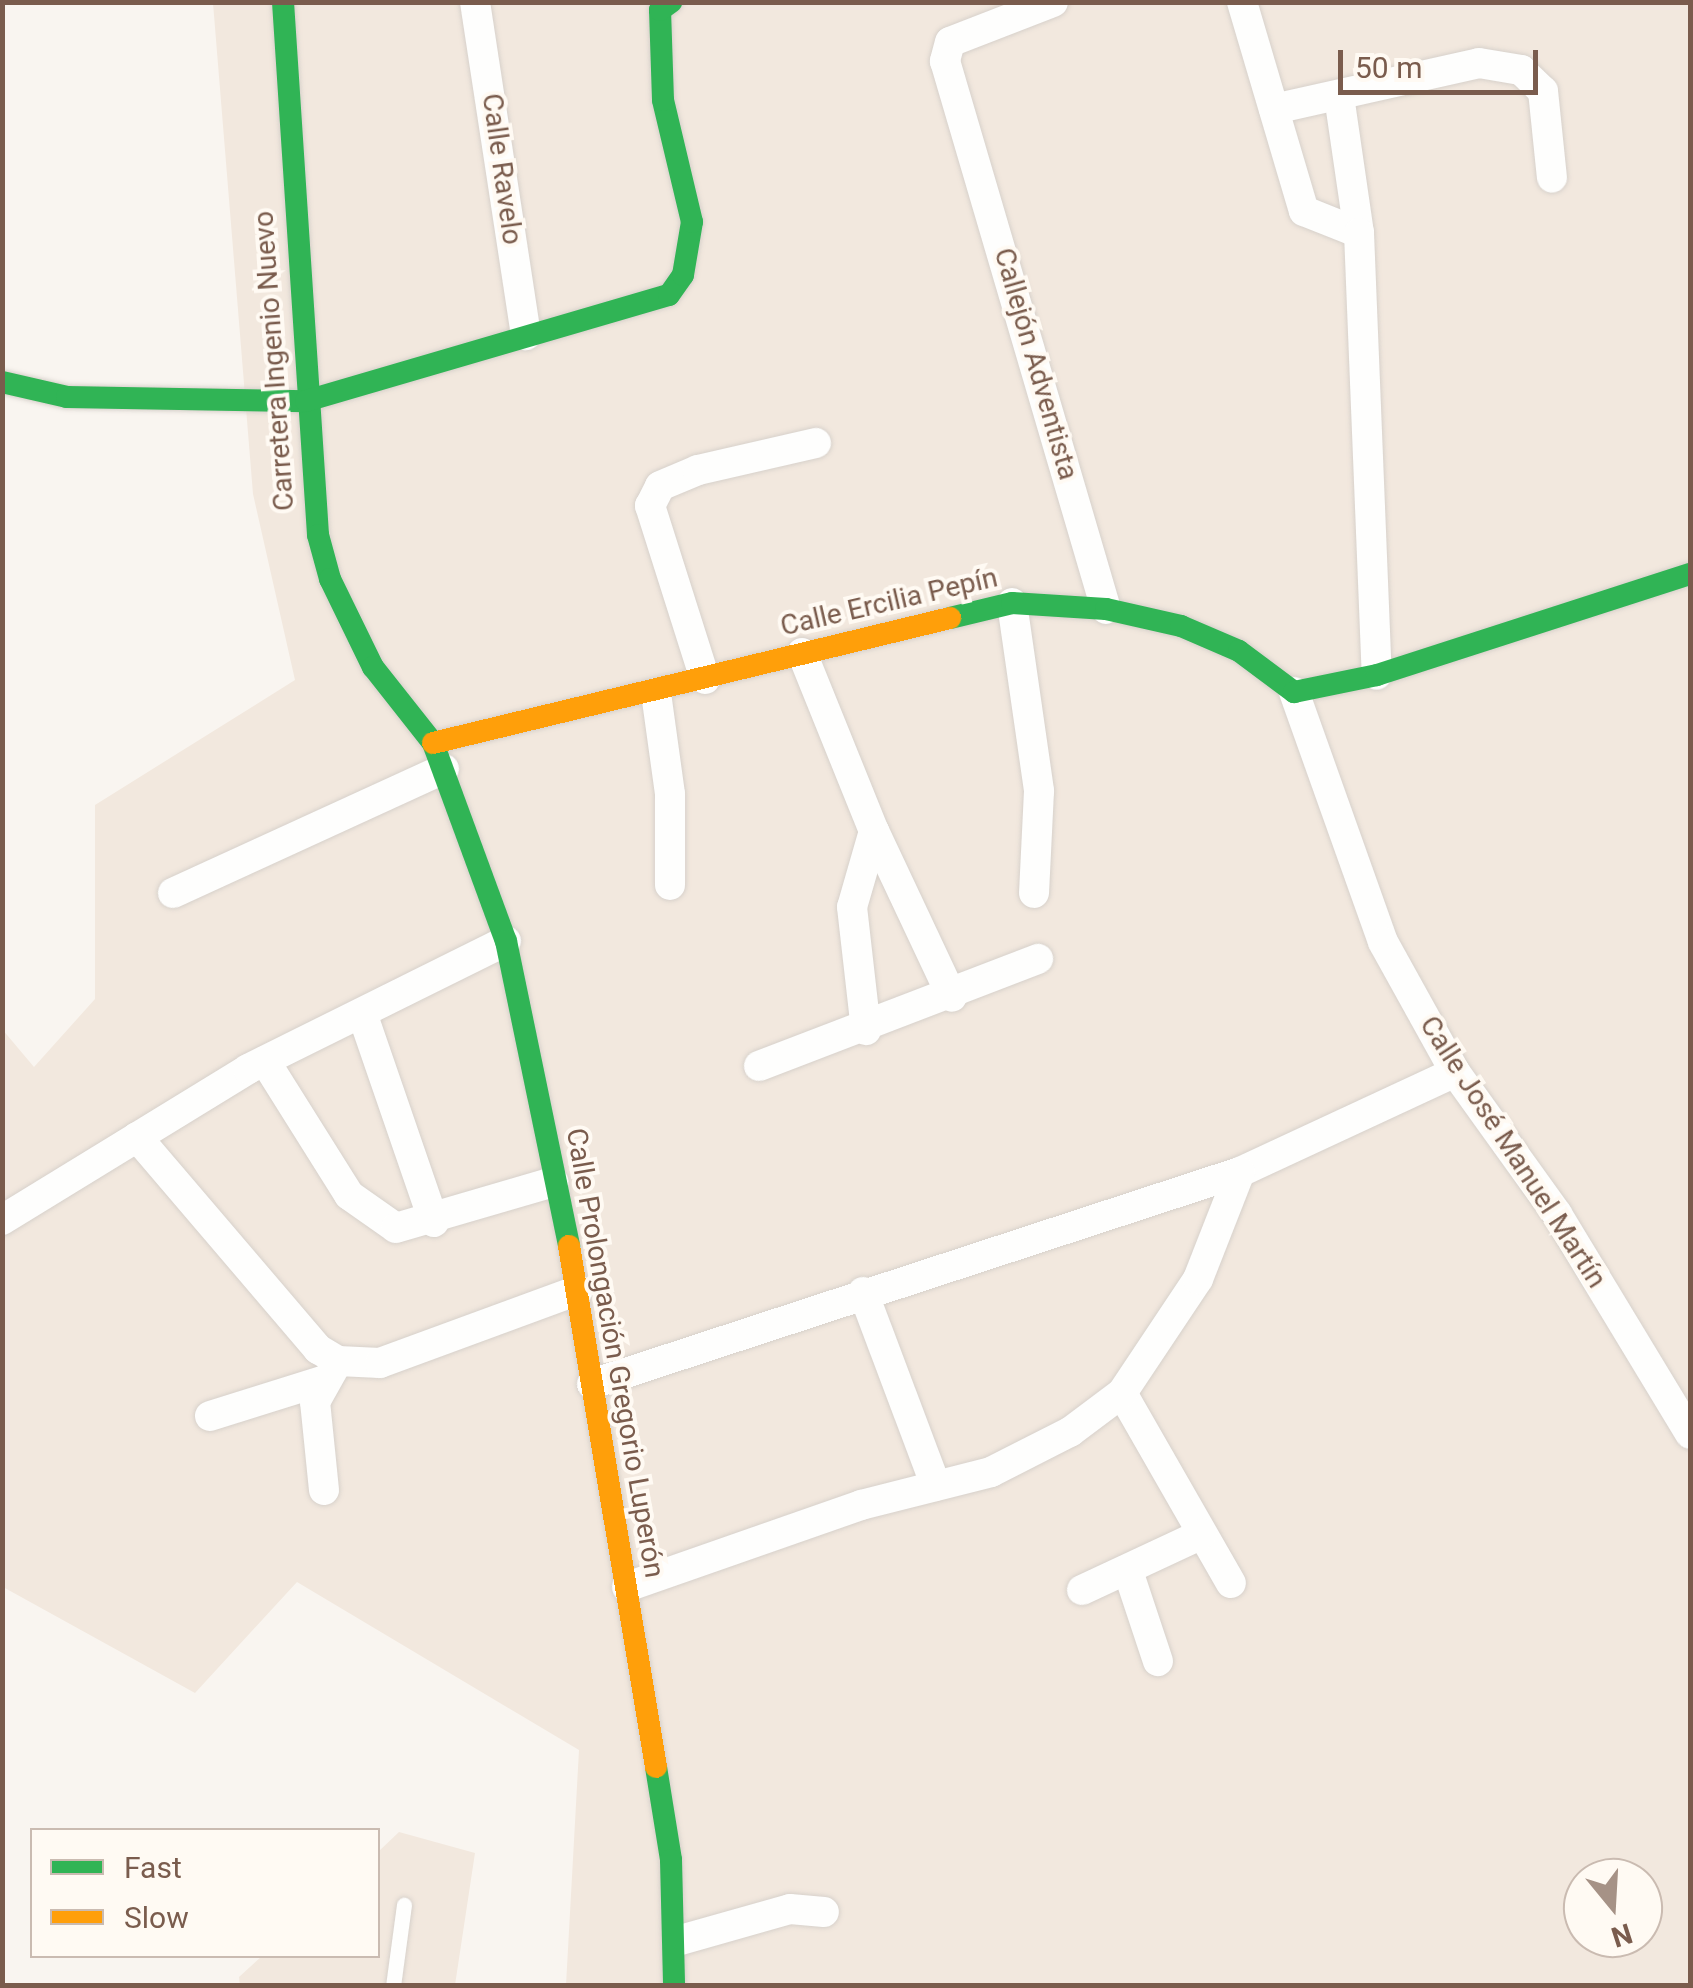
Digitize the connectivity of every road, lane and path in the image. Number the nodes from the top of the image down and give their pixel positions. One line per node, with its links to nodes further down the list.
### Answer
1 (283, 2): 12 (street, Carretera Ingenio Nuevo)
2 (474, 2): 10 (street, Calle Ravelo)
3 (671, 2): 10 (street)
4 (1053, 2): 16 (street, Callejón Adventista)
5 (1242, 2): 7 (street)
6 (1339, 96): 7 (street); 8 (street); 9 (street)
7 (1274, 109): 9 (street)
8 (1552, 178)
9 (1360, 233): 18 (street)
10 (526, 335): 12 (street)
11 (2, 382): 12 (street)
12 (306, 401): 22 (street, Carretera Ingenio Nuevo)
13 (816, 443): 19 (street)
14 (1690, 574): 18 (street)
15 (1012, 603): 16 (street, Calle Ercilia Pepín); 17 (street, Calle Ercilia Pepín); 25 (street)
16 (1106, 609): 20 (street, Calle Ercilia Pepín)
17 (802, 652): 19 (street, Calle Ercilia Pepín); 23 (street)
18 (1377, 675): 20 (street)
19 (705, 679): 21 (street, Calle Ercilia Pepín)
20 (1294, 692): 34 (street, Calle José Manuel Martín)
21 (656, 693): 22 (street, Calle Ercilia Pepín); 24 (street)
22 (438, 756): 26 (street); 27 (street, Calle Prolongación Gregorio Luperón)
23 (874, 831): 29 (street); 31 (street)
24 (670, 886)
25 (1034, 892)
26 (173, 893)
27 (506, 942): 30 (street); 37 (street, Calle Prolongación Gregorio Luperón)
28 (1038, 960): 29 (street)
29 (952, 997): 31 (street)
30 (362, 1013): 32 (street); 39 (street)
31 (866, 1030): 33 (street)
32 (265, 1060): 35 (street); 39 (street)
33 (760, 1066)
34 (1455, 1072): 36 (street); 46 (street, Calle José Manuel Martín)
35 (137, 1137): 38 (street); 42 (street)
36 (1240, 1172): 41 (street); 44 (street)
37 (553, 1182): 39 (street); 40 (street, Calle Prolongación Gregorio Luperón)
38 (2, 1220)
39 (434, 1222)
40 (578, 1290): 42 (street); 43 (street, Calle Prolongación Gregorio Luperón)
41 (863, 1292): 43 (street); 47 (street)
42 (330, 1372): 45 (street); 48 (street)
43 (592, 1384): 52 (street, Calle Prolongación Gregorio Luperón)
44 (1122, 1393): 47 (street); 49 (street)
45 (210, 1416)
46 (1690, 1434)
47 (936, 1486): 52 (street)
48 (324, 1490)
49 (1202, 1534): 50 (street); 51 (street)
50 (1128, 1571): 53 (street); 54 (street)
51 (1231, 1584)
52 (627, 1587): 57 (street, Calle Prolongación Gregorio Luperón)
53 (1082, 1590)
54 (1158, 1661)
55 (404, 1905): 58 (lane)
56 (824, 1912): 57 (street)
57 (677, 1941): 59 (street, Calle Prolongación Gregorio Luperón)
58 (394, 1986)
59 (674, 1986)

